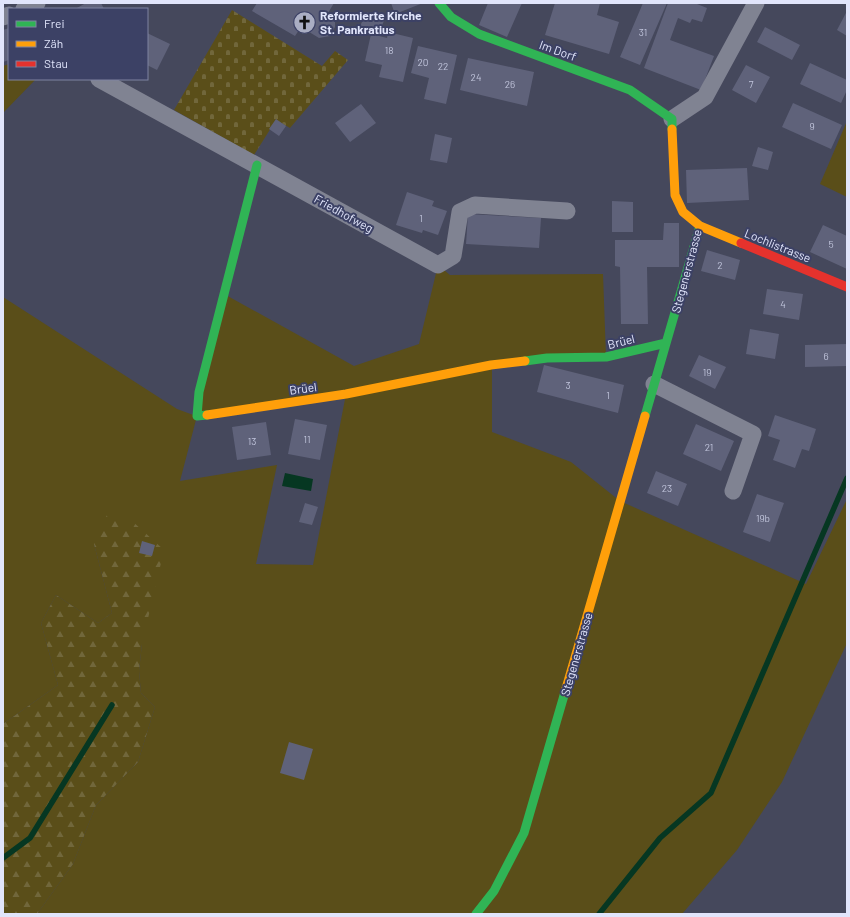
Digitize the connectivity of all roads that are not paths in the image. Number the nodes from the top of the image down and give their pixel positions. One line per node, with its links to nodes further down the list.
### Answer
1 (37, 3): 4 (street)
2 (439, 3): 6 (street, Im Dorf)
3 (756, 3): 6 (street)
4 (26, 8)
5 (102, 80): 7 (street, Friedhofweg)
6 (672, 118): 9 (street, Stegenerstrasse)
7 (257, 165): 8 (street, Friedhofweg); 11 (street, Brüel)
8 (567, 211)
9 (700, 226): 10 (street, Lochlistrasse); 11 (street, Stegenerstrasse)
10 (847, 287)
11 (666, 343): 12 (street, Stegenerstrasse)
12 (654, 384): 13 (street); 14 (street, Stegenerstrasse)
13 (733, 491)
14 (476, 914)

